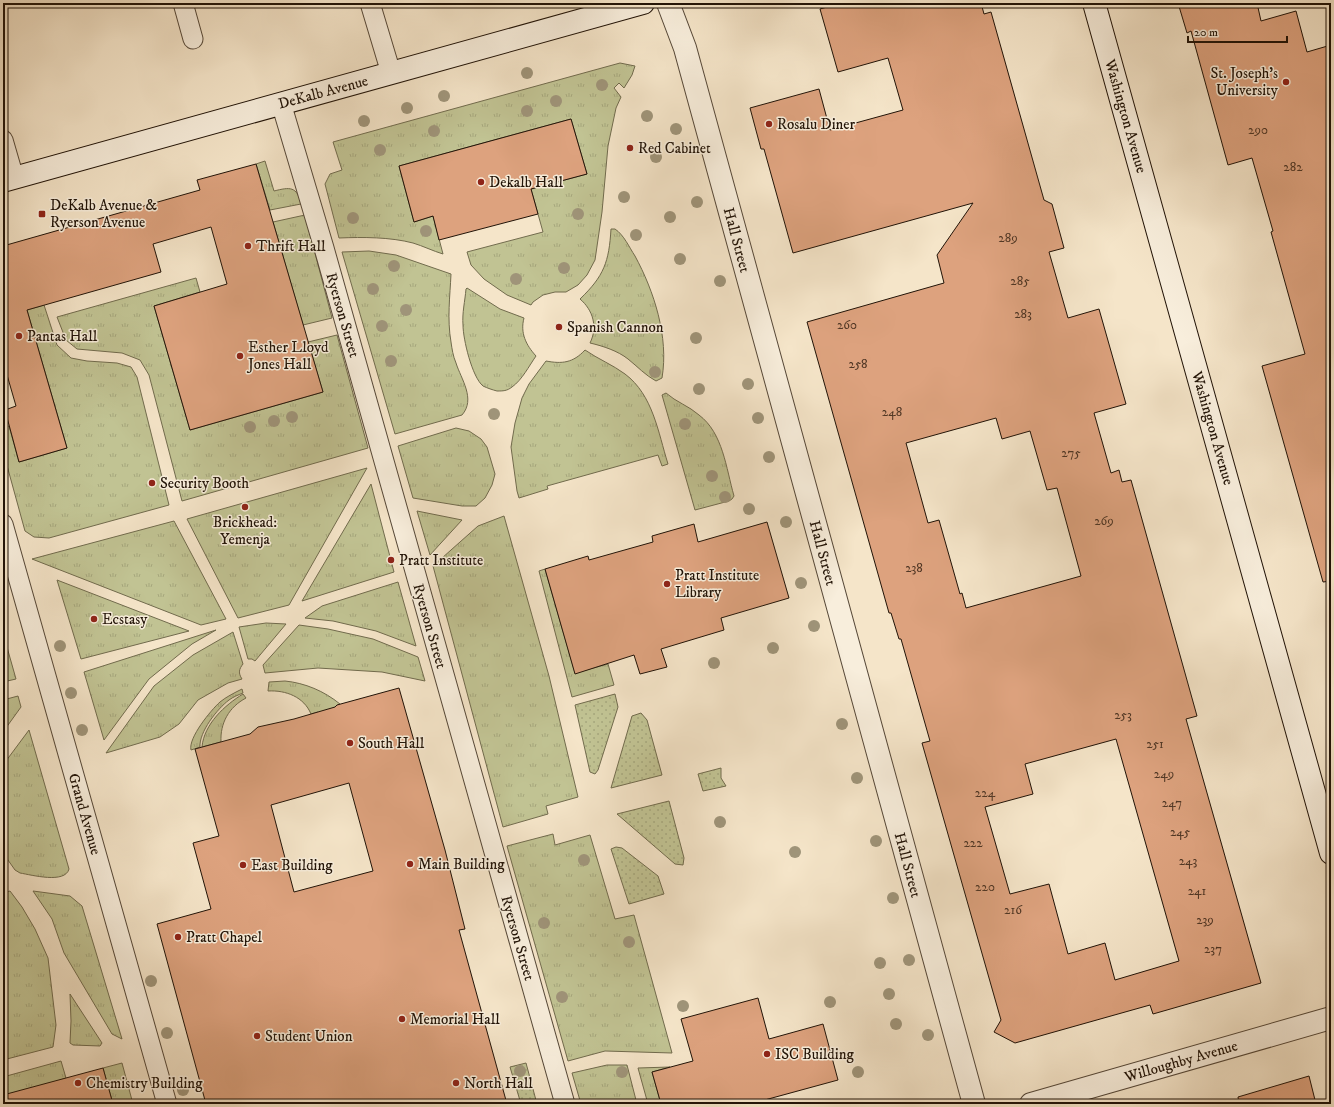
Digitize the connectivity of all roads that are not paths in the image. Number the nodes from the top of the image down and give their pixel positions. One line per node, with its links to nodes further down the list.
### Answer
1 (183, 3): 6 (lane)
2 (370, 3): 7 (lane)
3 (642, 3): 7 (main road, DeKalb Avenue)
4 (668, 3): 16 (main road, Hall Street)
5 (1094, 3): 12 (main road, Washington Avenue)
6 (193, 40)
7 (391, 73): 8 (main road, DeKalb Avenue)
8 (281, 103): 10 (main road, DeKalb Avenue); 15 (lane, Ryerson Street)
9 (3, 140): 10 (lane)
10 (9, 180)
11 (3, 524): 14 (lane, Grand Avenue)
12 (1331, 853)
13 (1331, 1018): 17 (main road, Willoughby Avenue)
14 (167, 1104)
15 (565, 1104)
16 (974, 1104)
17 (1031, 1104)

